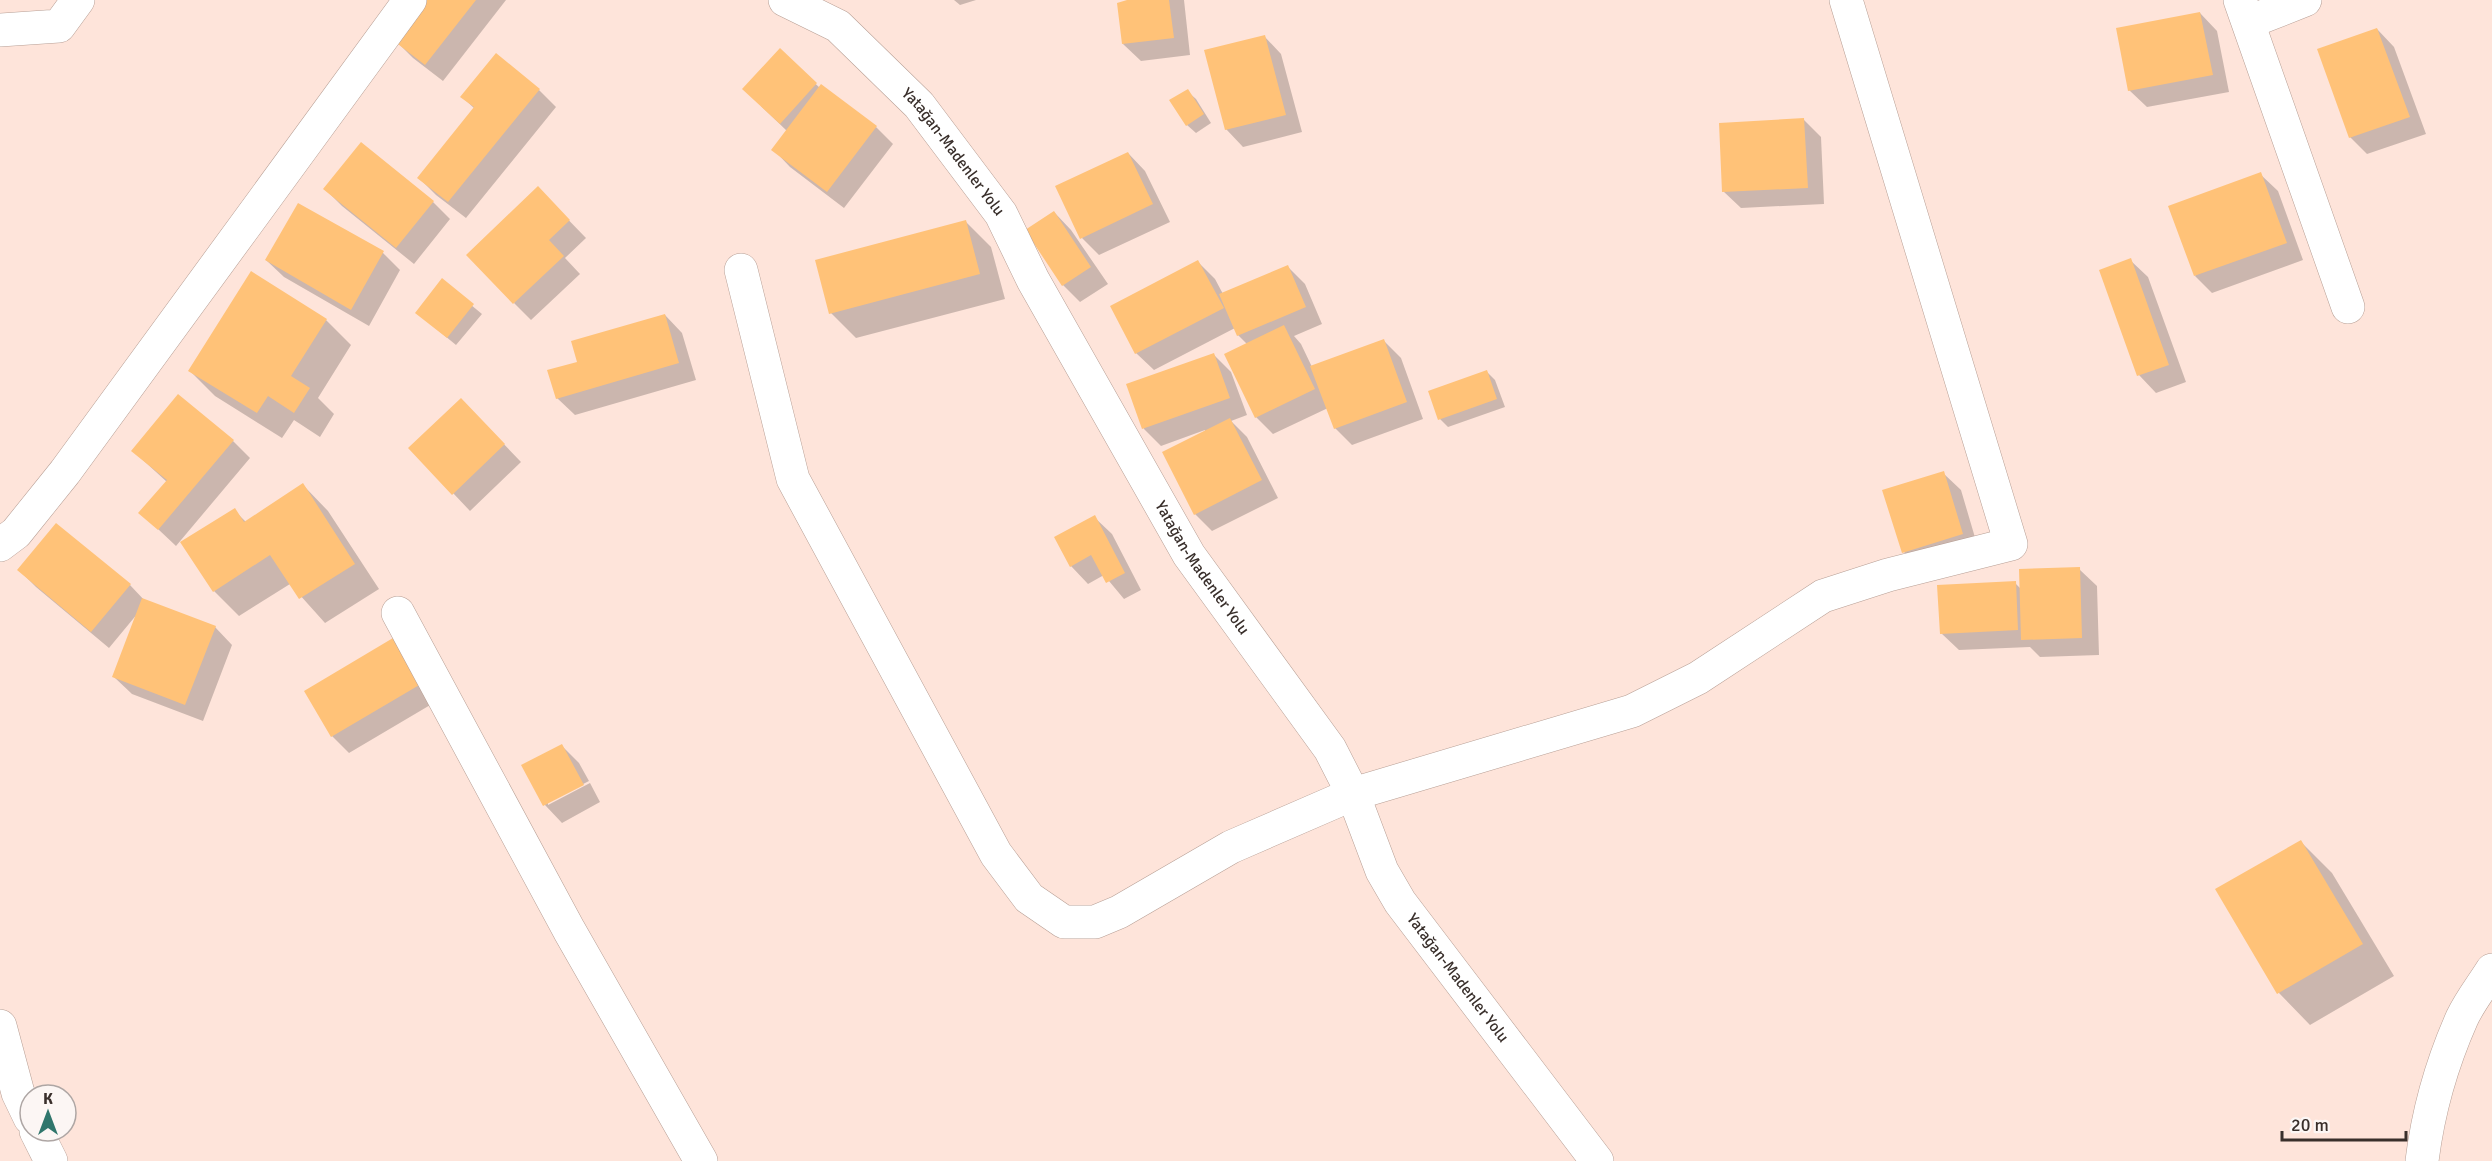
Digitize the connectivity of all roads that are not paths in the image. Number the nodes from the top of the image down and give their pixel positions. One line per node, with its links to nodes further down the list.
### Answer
1 (78, 0): 7 (street)
2 (410, 0): 10 (street)
3 (785, 0): 12 (street, Yatağan-Madenler Yolu)
4 (1846, 0): 12 (street)
5 (2306, 0): 6 (street)
6 (2245, 11): 9 (street)
7 (0, 30)
8 (741, 270): 12 (street)
9 (2348, 307)
10 (0, 545)
11 (398, 613): 18 (street)
12 (1353, 795): 19 (street, Yatağan-Madenler Yolu)
13 (2492, 970): 20 (street)
14 (0, 1026): 15 (street)
15 (18, 1093)
16 (42, 1143): 17 (street)
17 (51, 1161)
18 (701, 1161)
19 (1597, 1161)
20 (2422, 1161)

